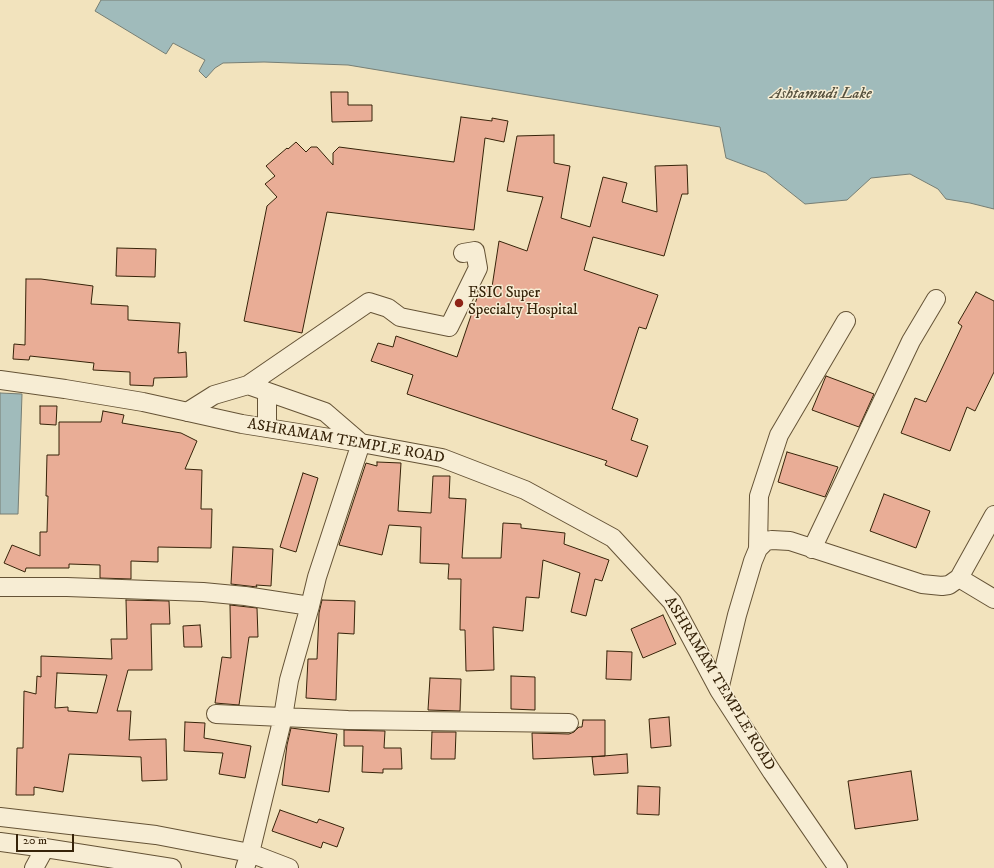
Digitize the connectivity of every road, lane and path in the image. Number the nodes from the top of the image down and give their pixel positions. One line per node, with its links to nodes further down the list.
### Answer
1 (463, 253): 5 (street)
2 (936, 299): 12 (street)
3 (846, 321): 11 (street)
4 (0, 380): 7 (street, ASHRAMAM TEMPLE ROAD)
5 (248, 385): 6 (street); 7 (street)
6 (267, 392): 8 (street); 9 (street)
7 (187, 412): 8 (street, ASHRAMAM TEMPLE ROAD)
8 (267, 428): 9 (street, ASHRAMAM TEMPLE ROAD)
9 (361, 443): 16 (street); 17 (street, ASHRAMAM TEMPLE ROAD)
10 (994, 515): 13 (street)
11 (758, 549): 12 (street); 17 (street)
12 (812, 549): 13 (street)
13 (959, 578): 15 (street)
14 (0, 586): 16 (street)
15 (994, 599)
16 (310, 606): 19 (street)
17 (719, 690): 28 (street, ASHRAMAM TEMPLE ROAD)
18 (216, 714): 19 (street)
19 (282, 717): 20 (street); 24 (street)
20 (569, 723)
21 (0, 817): 24 (street)
22 (0, 842): 23 (street)
23 (45, 848): 25 (street); 26 (street)
24 (248, 860): 27 (street)
25 (34, 868)
26 (172, 868)
27 (289, 868)
28 (838, 868)

